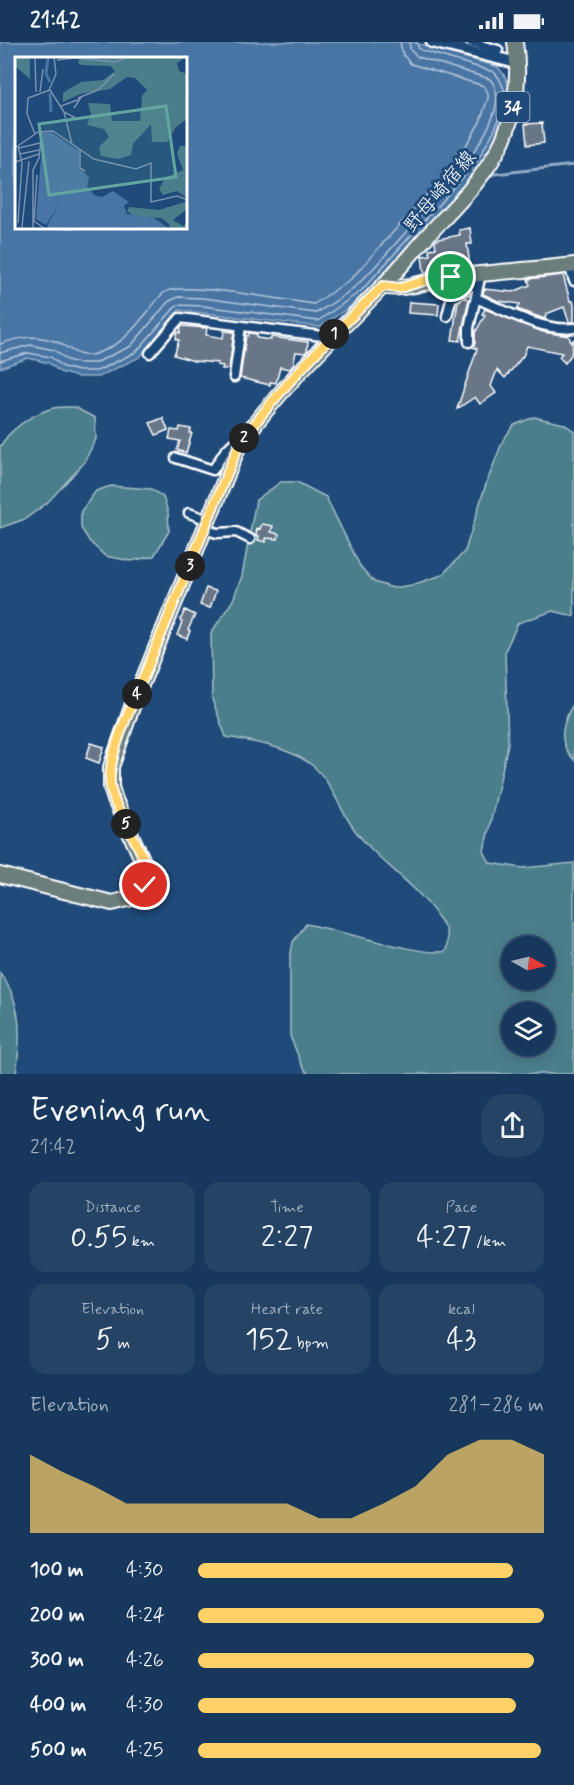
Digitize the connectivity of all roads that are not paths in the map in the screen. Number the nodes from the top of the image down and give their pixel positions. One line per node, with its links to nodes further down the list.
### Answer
1 (432, 42): 5 (street)
2 (471, 42): 4 (street)
3 (515, 42): 5 (main road, 野母崎宿線 / 34)
4 (498, 50)
5 (517, 63): 10 (main road, 野母崎宿線 / 34)
6 (572, 265): 7 (main road); 9 (street)
7 (477, 274): 8 (main road); 11 (street); 12 (street)
8 (451, 277): 10 (main road); 12 (street)
9 (574, 281)
10 (383, 286): 16 (main road, 野母崎宿線 / 34)
11 (476, 298): 15 (street); 17 (street)
12 (451, 299): 13 (street)
13 (447, 316)
14 (241, 326): 16 (street); 18 (street); 19 (street)
15 (574, 328)
16 (330, 338): 20 (main road, 野母崎宿線 / 34)
17 (469, 342)
18 (150, 353)
19 (234, 377)
20 (239, 445): 21 (street); 23 (main road, 野母崎宿線 / 34)
21 (176, 458)
22 (189, 513): 23 (street)
23 (206, 525): 24 (street); 25 (main road, 野母崎宿線 / 34)
24 (250, 539)
25 (0, 874)

